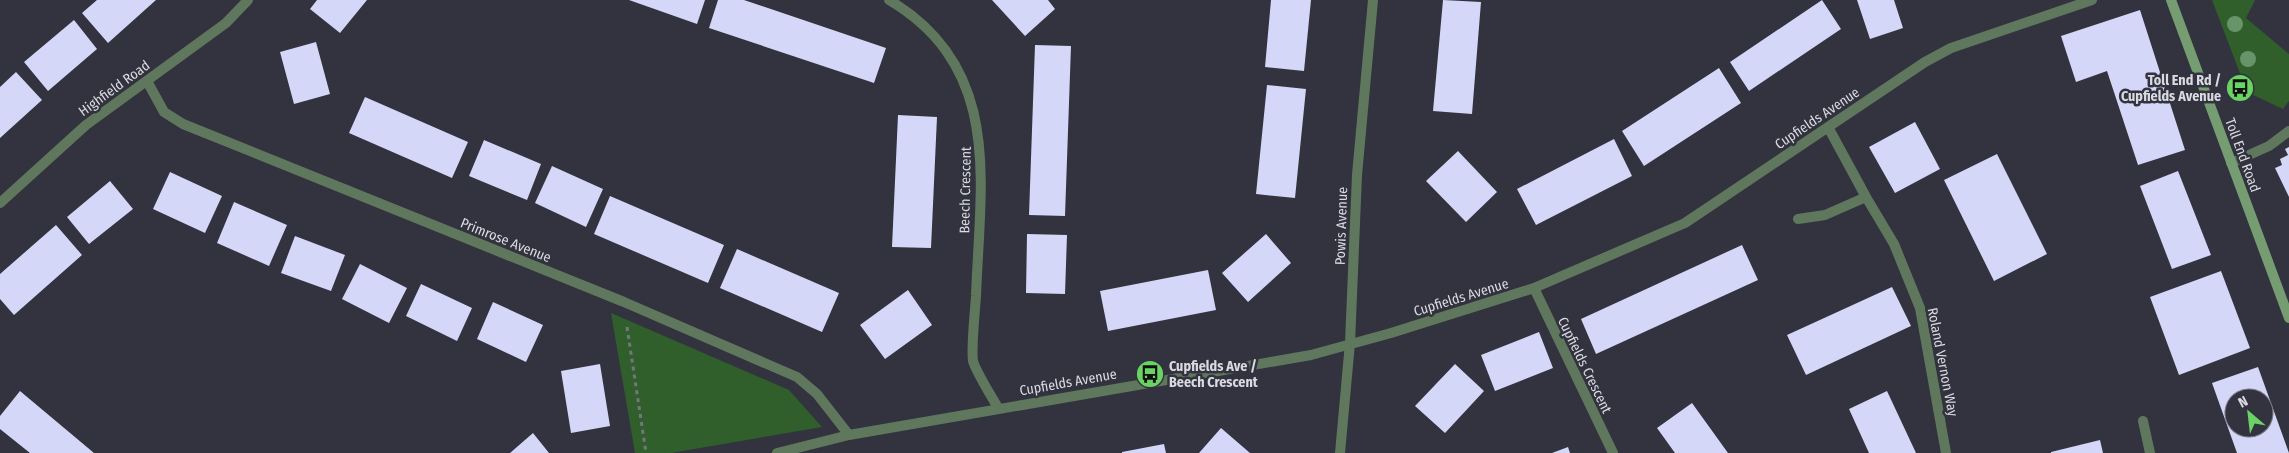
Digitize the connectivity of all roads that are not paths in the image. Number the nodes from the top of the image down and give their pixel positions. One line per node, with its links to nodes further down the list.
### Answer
1 (248, 0): 6 (street, Highfield Road)
2 (889, 0): 16 (street, Beech Crescent)
3 (1373, 0): 15 (street, Powis Avenue)
4 (2092, 0): 7 (street, Cupfields Avenue)
5 (2172, 0): 9 (street, Toll End Road)
6 (147, 81): 11 (street, Highfield Road); 18 (street, Primrose Avenue)
7 (1828, 126): 10 (street, Roland Vernon Way); 13 (street, Cupfields Avenue)
8 (2289, 131): 9 (street)
9 (2231, 163): 14 (street, Toll End Road)
10 (1866, 197): 12 (street); 22 (street, Roland Vernon Way)
11 (0, 204)
12 (1798, 219)
13 (1534, 288): 15 (street, Cupfields Avenue); 21 (street, Cupfields Crescent)
14 (2289, 318)
15 (1350, 343): 16 (street, Cupfields Avenue); 20 (street, Powis Avenue)
16 (998, 408): 18 (street, Cupfields Avenue)
17 (2143, 421): 23 (street)
18 (849, 435): 19 (street, Cupfields Avenue)
19 (777, 453)
20 (1340, 453)
21 (1612, 453)
22 (1946, 453)
23 (2150, 453)

